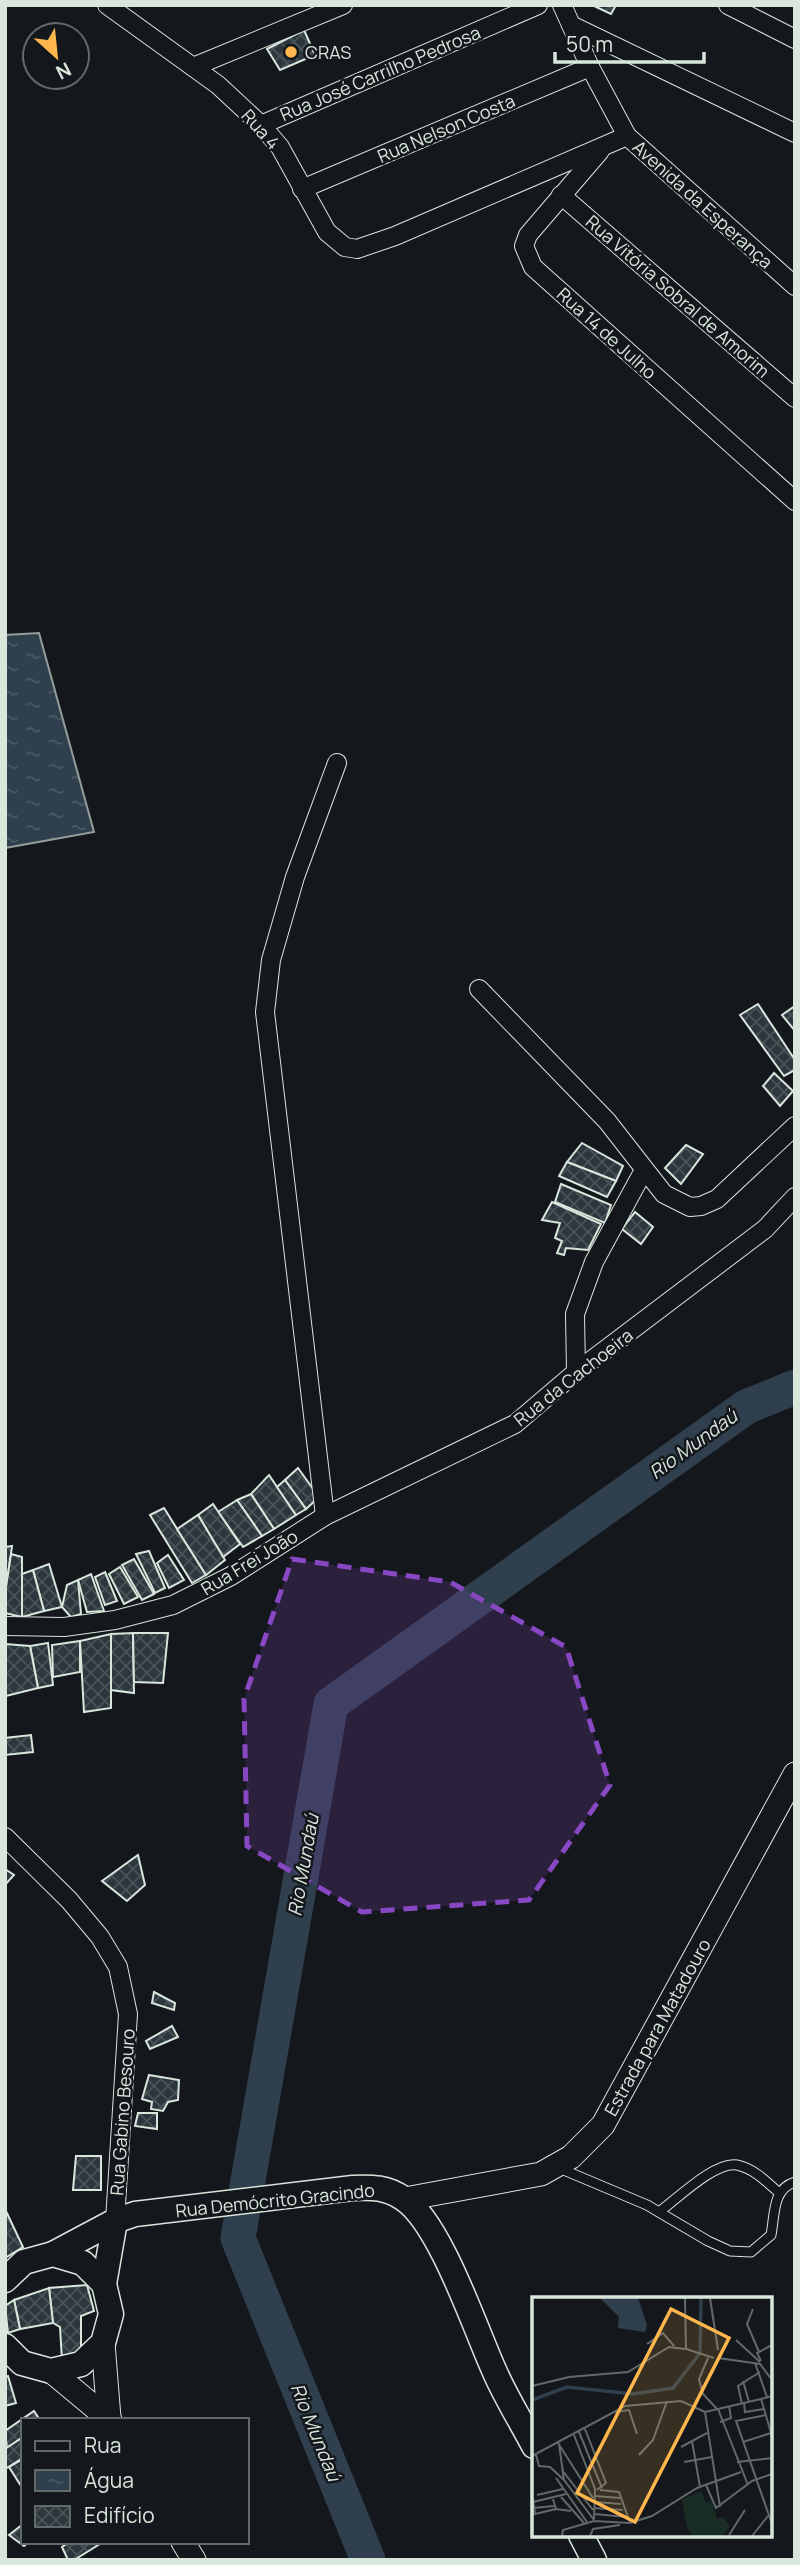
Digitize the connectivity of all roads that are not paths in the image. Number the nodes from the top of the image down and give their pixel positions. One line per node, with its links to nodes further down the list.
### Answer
1 (135, 5): 6 (street)
2 (342, 5): 9 (street)
3 (538, 5): 11 (street, Rua José Carrilho Pedrosa)
4 (562, 5): 7 (street, Avenida da Esperança)
5 (729, 5): 8 (street)
6 (112, 9): 9 (street, Rua 4)
7 (572, 25): 10 (street, Avenida da Esperança); 12 (street)
8 (795, 39)
9 (193, 67): 11 (street, Rua 4)
10 (590, 67): 13 (street, Avenida da Esperança); 15 (street, Rua Nelson Costa)
11 (261, 125): 15 (street, Rua 4)
12 (795, 133)
13 (627, 136): 14 (street); 17 (street, Avenida da Esperança)
14 (604, 145): 15 (street, Rua 4); 16 (street, Rua 14 de Julho)
15 (302, 189)
16 (561, 195): 18 (street, Rua Vitória Sobral de Amorim); 19 (street, Rua 14 de Julho)
17 (795, 286)
18 (795, 398)
19 (795, 500)
20 (337, 763): 26 (street)
21 (479, 989): 23 (street)
22 (795, 1126): 23 (street)
23 (644, 1170): 25 (street)
24 (795, 1197): 25 (street, Rua da Cachoeira)
25 (576, 1372): 26 (street, Rua da Cachoeira)
26 (325, 1516): 27 (street, Rua Frei João)
27 (5, 1626)
28 (795, 1774): 30 (street, Estrada para Matadouro)
29 (5, 1837): 35 (street, Rua Gabino Besouro)
30 (554, 2166): 33 (street, Estrada para Matadouro); 34 (lane)
31 (795, 2182): 32 (lane)
32 (778, 2192): 34 (lane); 34 (lane)
33 (405, 2199): 35 (main road, Rua Demócrito Gracindo); 44 (main road)
34 (659, 2212)
35 (125, 2218): 36 (main road, Rua Demócrito Gracindo); 38 (main road)
36 (53, 2255): 37 (main road, Rua Demócrito Gracindo); 38 (main road)
37 (5, 2280)
38 (104, 2284): 39 (main road)
39 (103, 2343): 41 (main road); 43 (street)
40 (5, 2346): 41 (main road)
41 (51, 2371): 42 (street)
42 (108, 2418)
43 (109, 2418)
44 (532, 2442)
45 (582, 2537): 48 (main road)
46 (184, 2544): 47 (street)
47 (194, 2560)
48 (594, 2560)

